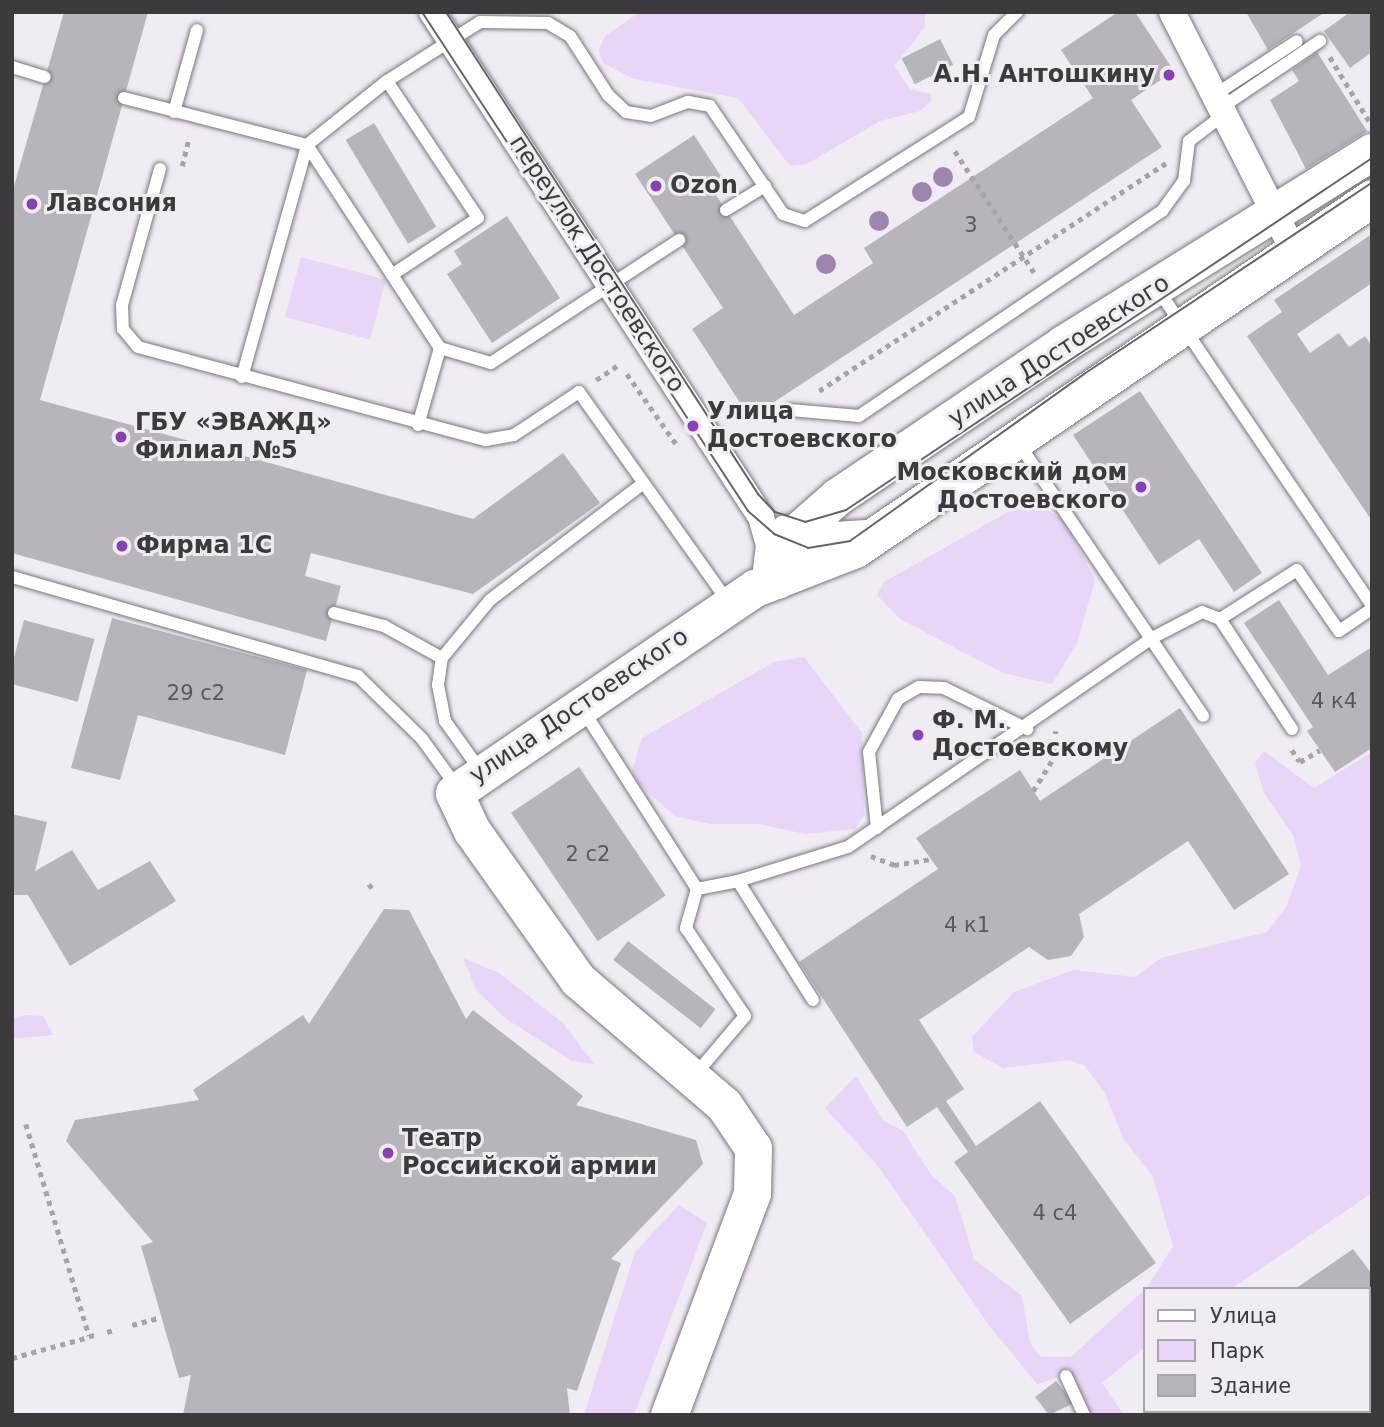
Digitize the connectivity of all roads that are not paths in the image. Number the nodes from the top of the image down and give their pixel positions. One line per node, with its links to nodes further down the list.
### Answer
1 (432, 12): 5 (street, переулок Достоевского)
2 (1017, 12): 17 (lane)
3 (1172, 12): 12 (street)
4 (197, 30): 13 (lane)
5 (451, 40): 10 (lane); 17 (lane); 24 (street, переулок Достоевского)
6 (1297, 41): 12 (lane)
7 (1320, 41): 12 (lane)
8 (12, 67): 9 (lane)
9 (46, 77)
10 (387, 81): 14 (lane); 23 (lane)
11 (124, 99): 13 (lane)
12 (1218, 107): 20 (street); 29 (lane)
13 (174, 112): 14 (lane)
14 (307, 145): 23 (lane); 28 (lane)
15 (1372, 152): 20 (street, улица Достоевского)
16 (160, 169): 28 (lane)
17 (765, 186): 19 (lane)
18 (1372, 198): 22 (street, улица Достоевского)
19 (726, 210)
20 (1273, 213): 22 (street); 25 (street, улица Достоевского)
21 (679, 240): 24 (lane)
22 (1293, 249): 26 (street, улица Достоевского)
23 (392, 275): 27 (lane)
24 (611, 284): 27 (lane); 33 (street, переулок Достоевского)
25 (1157, 288): 26 (lane); 35 (street, улица Достоевского)
26 (1182, 324): 31 (street, улица Достоевского); 39 (lane)
27 (440, 348): 30 (lane)
28 (242, 377): 30 (lane)
29 (790, 410)
30 (418, 425): 32 (lane)
31 (1015, 438): 34 (street, улица Достоевского); 42 (lane)
32 (642, 484): 38 (lane); 43 (lane)
33 (761, 517): 35 (street); 37 (street, переулок Достоевского)
34 (881, 530): 35 (street); 37 (street, улица Достоевского)
35 (796, 533): 37 (street, улица Достоевского)
36 (12, 577): 48 (lane)
37 (770, 582): 38 (street, улица Достоевского)
38 (730, 606): 44 (street, улица Достоевского)
39 (1372, 607): 41 (lane)
40 (334, 613): 43 (lane)
41 (1220, 619): 42 (lane); 47 (lane)
42 (1154, 637): 45 (lane); 46 (lane)
43 (442, 657): 48 (lane)
44 (579, 705): 48 (street, улица Достоевского); 51 (lane)
45 (1203, 716)
46 (1027, 729): 49 (lane); 49 (lane)
47 (1292, 729)
48 (464, 787): 53 (street, улица Достоевского)
49 (877, 828): 50 (lane)
50 (738, 881): 51 (lane); 52 (lane)
51 (697, 889): 53 (lane)
52 (813, 1000)
53 (693, 1078): 55 (street, улица Достоевского)
54 (1066, 1376): 56 (lane)
55 (669, 1415)
56 (1084, 1415)

